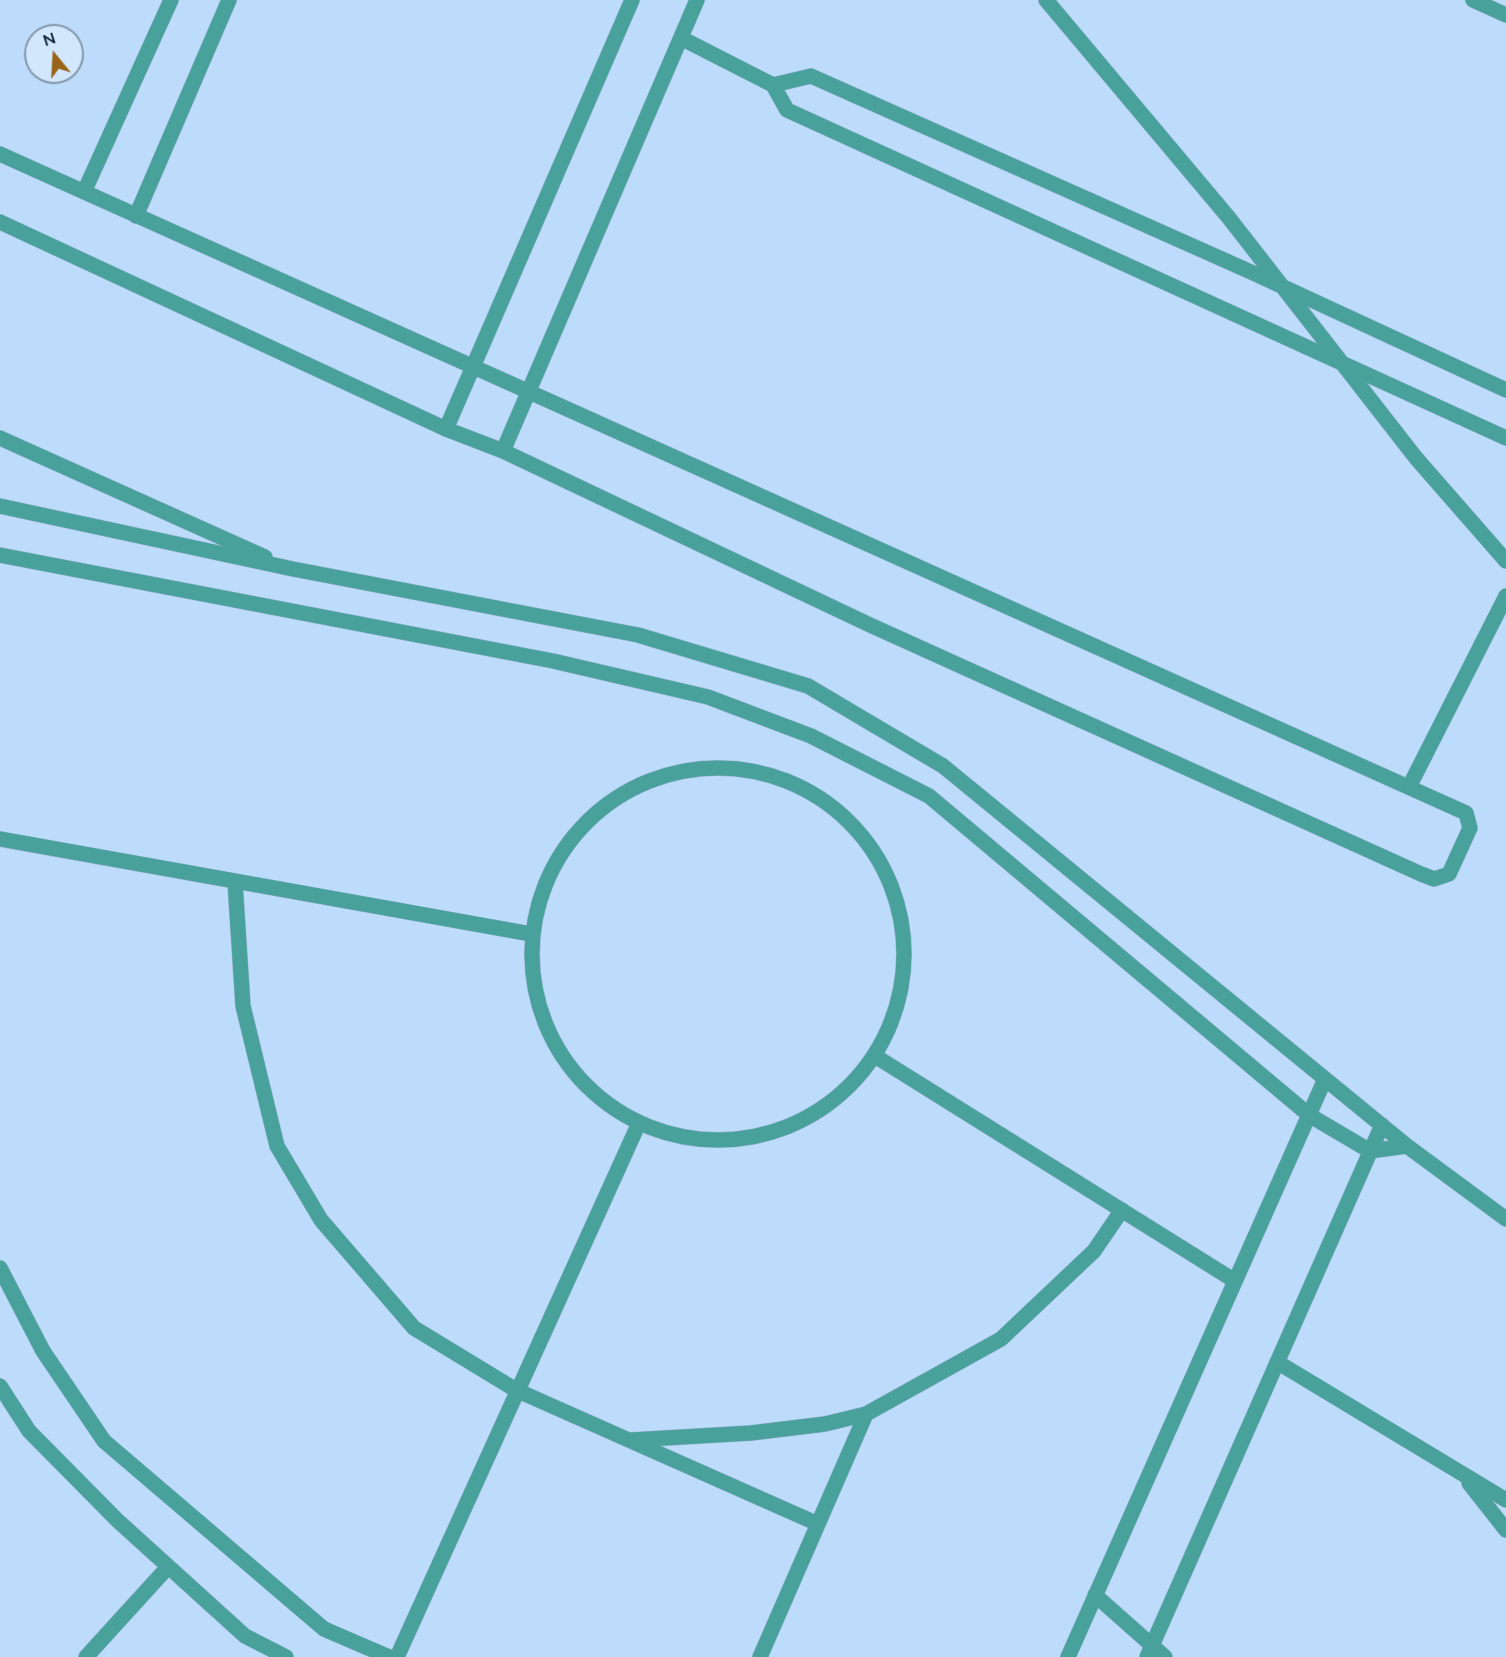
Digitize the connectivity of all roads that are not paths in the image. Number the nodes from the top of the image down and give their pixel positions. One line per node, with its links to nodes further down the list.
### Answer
1 (171, 0): 11 (street)
2 (229, 0): 12 (street)
3 (632, 0): 16 (street)
4 (697, 0): 8 (street)
5 (1046, 0): 14 (street)
6 (1473, 0): 7 (street)
7 (1506, 15)
8 (681, 38): 9 (street); 18 (street)
9 (773, 85): 14 (street); 15 (street)
10 (0, 154): 11 (street)
11 (84, 192): 12 (street)
12 (136, 216): 16 (street)
13 (0, 222): 19 (street)
14 (1283, 287): 15 (street); 17 (street)
15 (1343, 364): 21 (street); 25 (street)
16 (473, 367): 18 (street); 19 (street)
17 (1506, 390)
18 (529, 392): 22 (street); 28 (street)
19 (446, 429): 22 (street)
20 (0, 438): 26 (street)
21 (1506, 438)
22 (503, 451): 28 (street)
23 (0, 506): 26 (street)
24 (0, 555): 34 (street)
25 (1506, 561)
26 (293, 569): 33 (street)
27 (1506, 596): 28 (street)
28 (1409, 787)
29 (0, 839): 30 (street)
30 (235, 882): 31 (street); 45 (street)
31 (531, 934): 32 (street); 35 (street)
32 (875, 1056): 35 (street); 39 (street)
33 (1325, 1078): 34 (street); 36 (street)
34 (1309, 1115): 38 (street); 42 (street)
35 (639, 1123): 45 (street)
36 (1382, 1125): 37 (street); 38 (street)
37 (1407, 1146): 38 (street); 40 (street)
38 (1370, 1151): 43 (street)
39 (1122, 1210): 42 (street); 47 (street)
40 (1506, 1219)
41 (0, 1268): 58 (street)
42 (1235, 1281): 54 (street)
43 (1277, 1362): 49 (street); 55 (street)
44 (0, 1386): 46 (street)
45 (516, 1390): 48 (street); 59 (street)
46 (5, 1406): 53 (street)
47 (866, 1414): 48 (street); 51 (street)
48 (628, 1440): 51 (street)
49 (1461, 1473): 50 (street); 52 (street)
50 (1506, 1500)
51 (818, 1524): 60 (street)
52 (1506, 1530)
53 (168, 1567): 56 (street); 57 (street)
54 (1095, 1595): 55 (street); 61 (street)
55 (1149, 1652): 62 (street)
56 (86, 1657)
57 (286, 1657)
58 (389, 1657)
59 (397, 1657)
60 (760, 1657)
61 (1068, 1657)
62 (1165, 1657)

